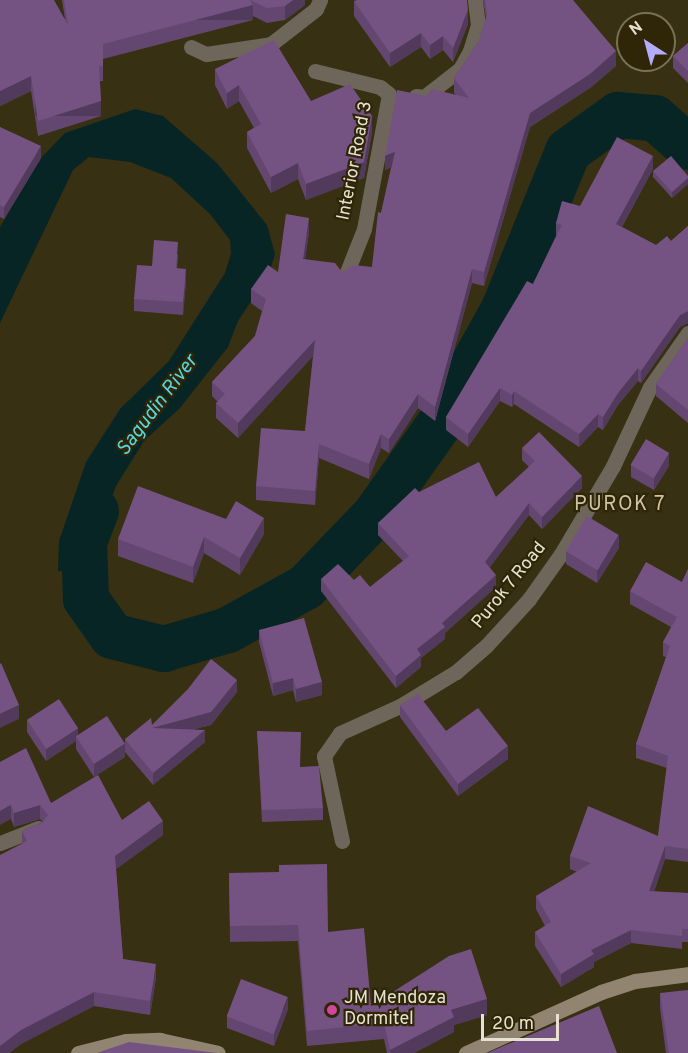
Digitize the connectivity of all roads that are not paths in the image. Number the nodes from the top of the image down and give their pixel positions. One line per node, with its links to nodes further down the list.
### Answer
1 (320, 0): 3 (street)
2 (475, 0): 5 (street, Interior Road 3)
3 (191, 47)
4 (315, 71): 5 (street)
5 (389, 94): 6 (street, Interior Road 3)
6 (345, 277)
7 (688, 333): 9 (street, Purok 7 Road)
8 (38, 828): 10 (street)
9 (342, 841)
10 (0, 843)
11 (688, 974): 14 (street)
12 (78, 1053): 13 (street)
13 (218, 1053)
14 (466, 1053)

